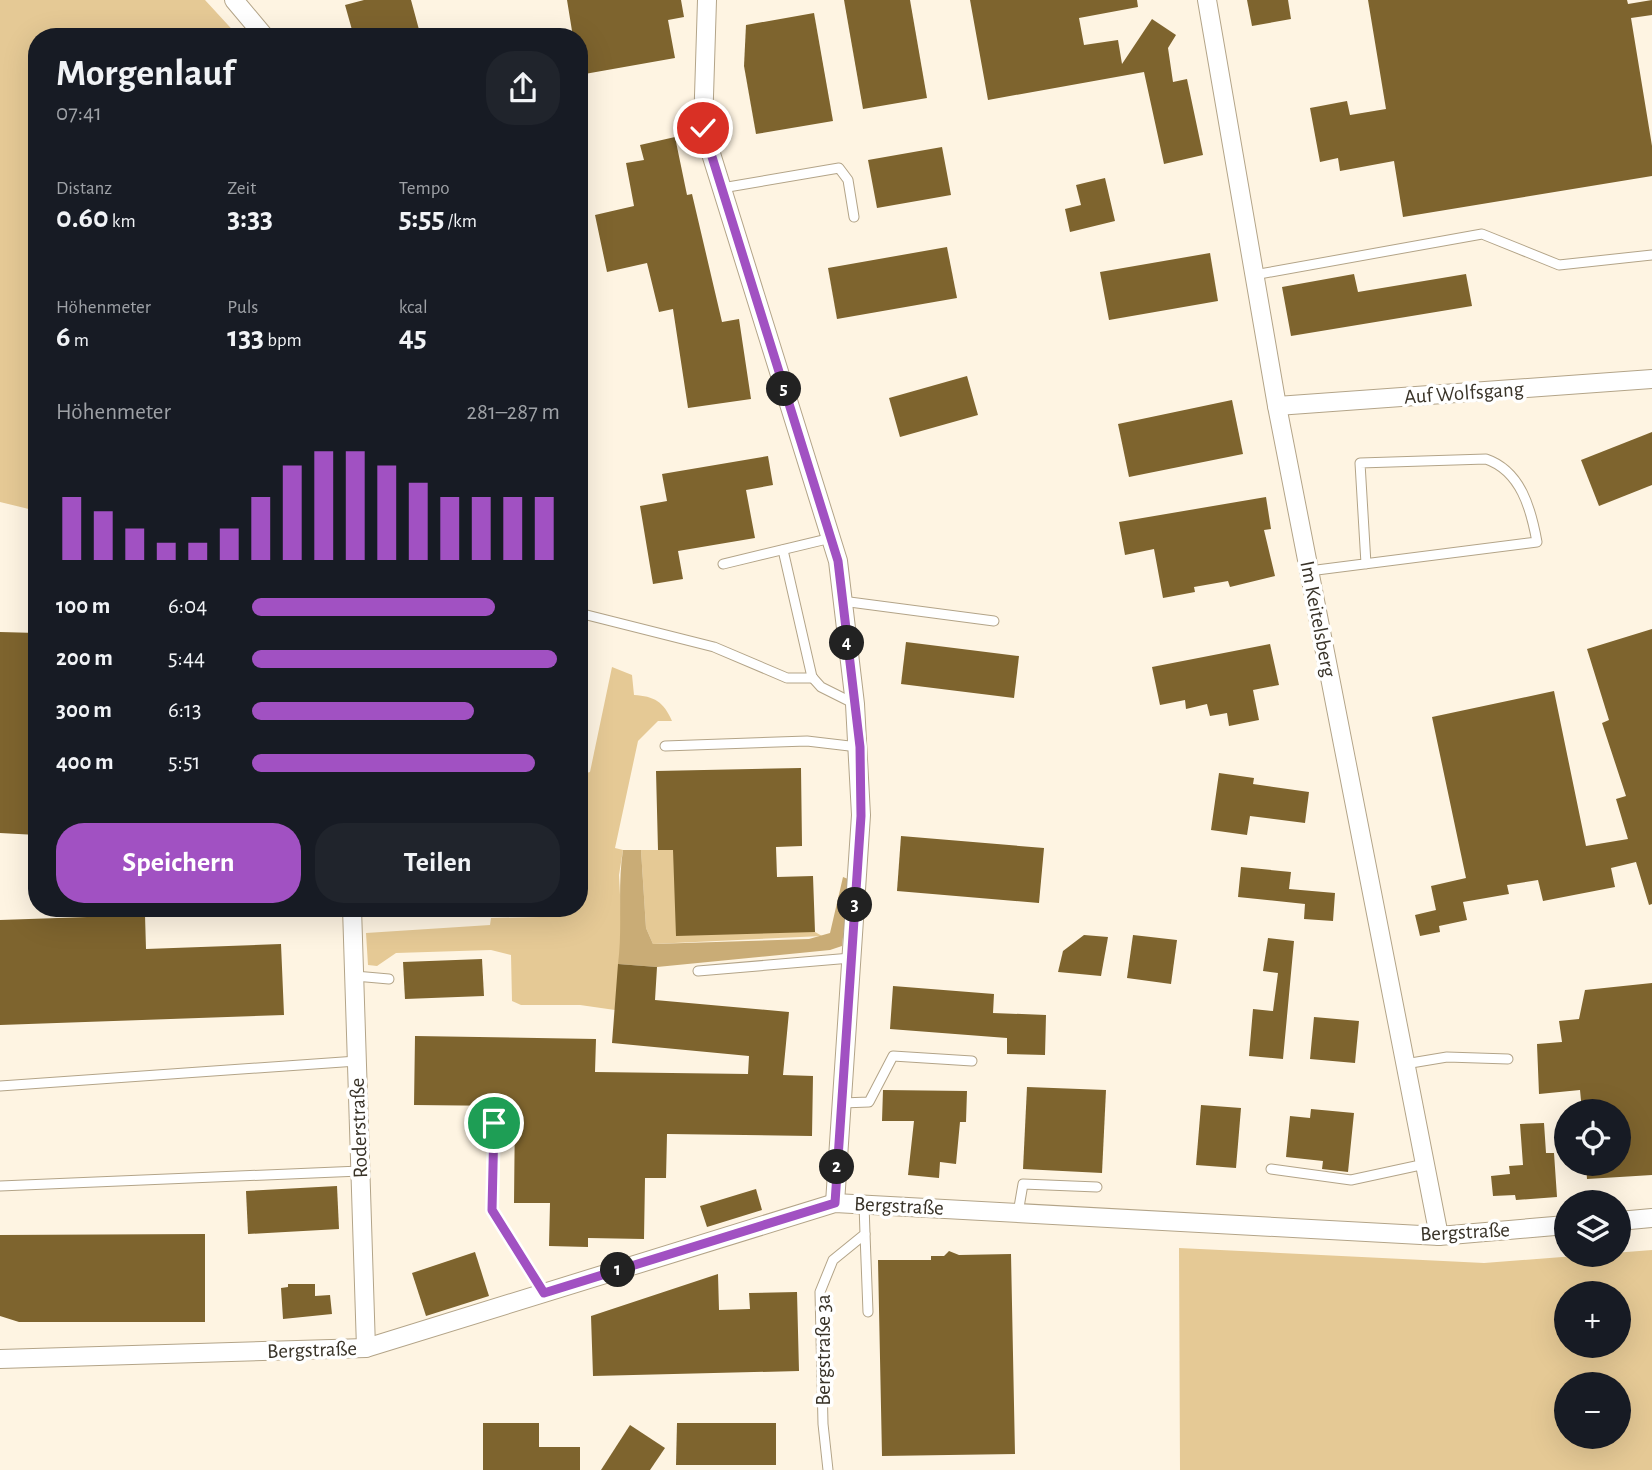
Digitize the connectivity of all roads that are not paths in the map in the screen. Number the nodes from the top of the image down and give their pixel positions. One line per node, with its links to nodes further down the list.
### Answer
1 (234, 0): 4 (street)
2 (707, 0): 5 (street)
3 (1207, 0): 8 (street, Im Keitelsberg)
4 (257, 28)
5 (722, 188): 6 (lane); 11 (street)
6 (854, 217)
7 (1652, 255): 8 (lane)
8 (1254, 275): 10 (street, Im Keitelsberg)
9 (1652, 379): 10 (street, Auf Wolfsgang)
10 (1277, 406): 15 (street, Im Keitelsberg)
11 (831, 538): 12 (lane); 16 (street)
12 (783, 550): 13 (lane); 19 (lane)
13 (723, 564)
14 (1366, 564): 14 (lane); 15 (lane)
15 (1309, 571): 31 (street, Im Keitelsberg)
16 (842, 601): 18 (lane); 20 (street)
17 (588, 615): 19 (lane)
18 (994, 621)
19 (813, 678): 20 (lane)
20 (855, 704): 22 (street)
21 (665, 746): 22 (lane)
22 (860, 747): 24 (street)
23 (352, 917): 26 (street, Roderstraße)
24 (851, 958): 25 (lane); 33 (street)
25 (698, 971)
26 (355, 976): 27 (lane); 29 (street, Roderstraße)
27 (389, 979)
28 (1508, 1059): 31 (lane)
29 (357, 1060): 32 (lane); 37 (street, Roderstraße)
30 (972, 1061): 33 (lane)
31 (1405, 1064): 35 (street, Im Keitelsberg)
32 (0, 1086)
33 (842, 1103): 40 (street)
34 (494, 1123): 48 (lane)
35 (1425, 1164): 36 (lane); 47 (street, Im Keitelsberg)
36 (1270, 1169)
37 (360, 1171): 38 (lane); 50 (street, Roderstraße)
38 (0, 1186)
39 (1097, 1187): 42 (lane)
40 (835, 1203): 41 (street, Bergstraße); 48 (street, Bergstraße)
41 (864, 1204): 42 (street, Bergstraße); 46 (lane)
42 (1018, 1213): 47 (street, Bergstraße)
43 (1652, 1218): 44 (street)
44 (1631, 1220)
45 (1554, 1226): 47 (street, Bergstraße)
46 (865, 1234): 49 (lane); 52 (lane, Bergstraße 3a)
47 (1439, 1236)
48 (544, 1293): 50 (street, Bergstraße)
49 (868, 1312)
50 (366, 1348): 51 (street, Bergstraße)
51 (0, 1359)
52 (828, 1470)

